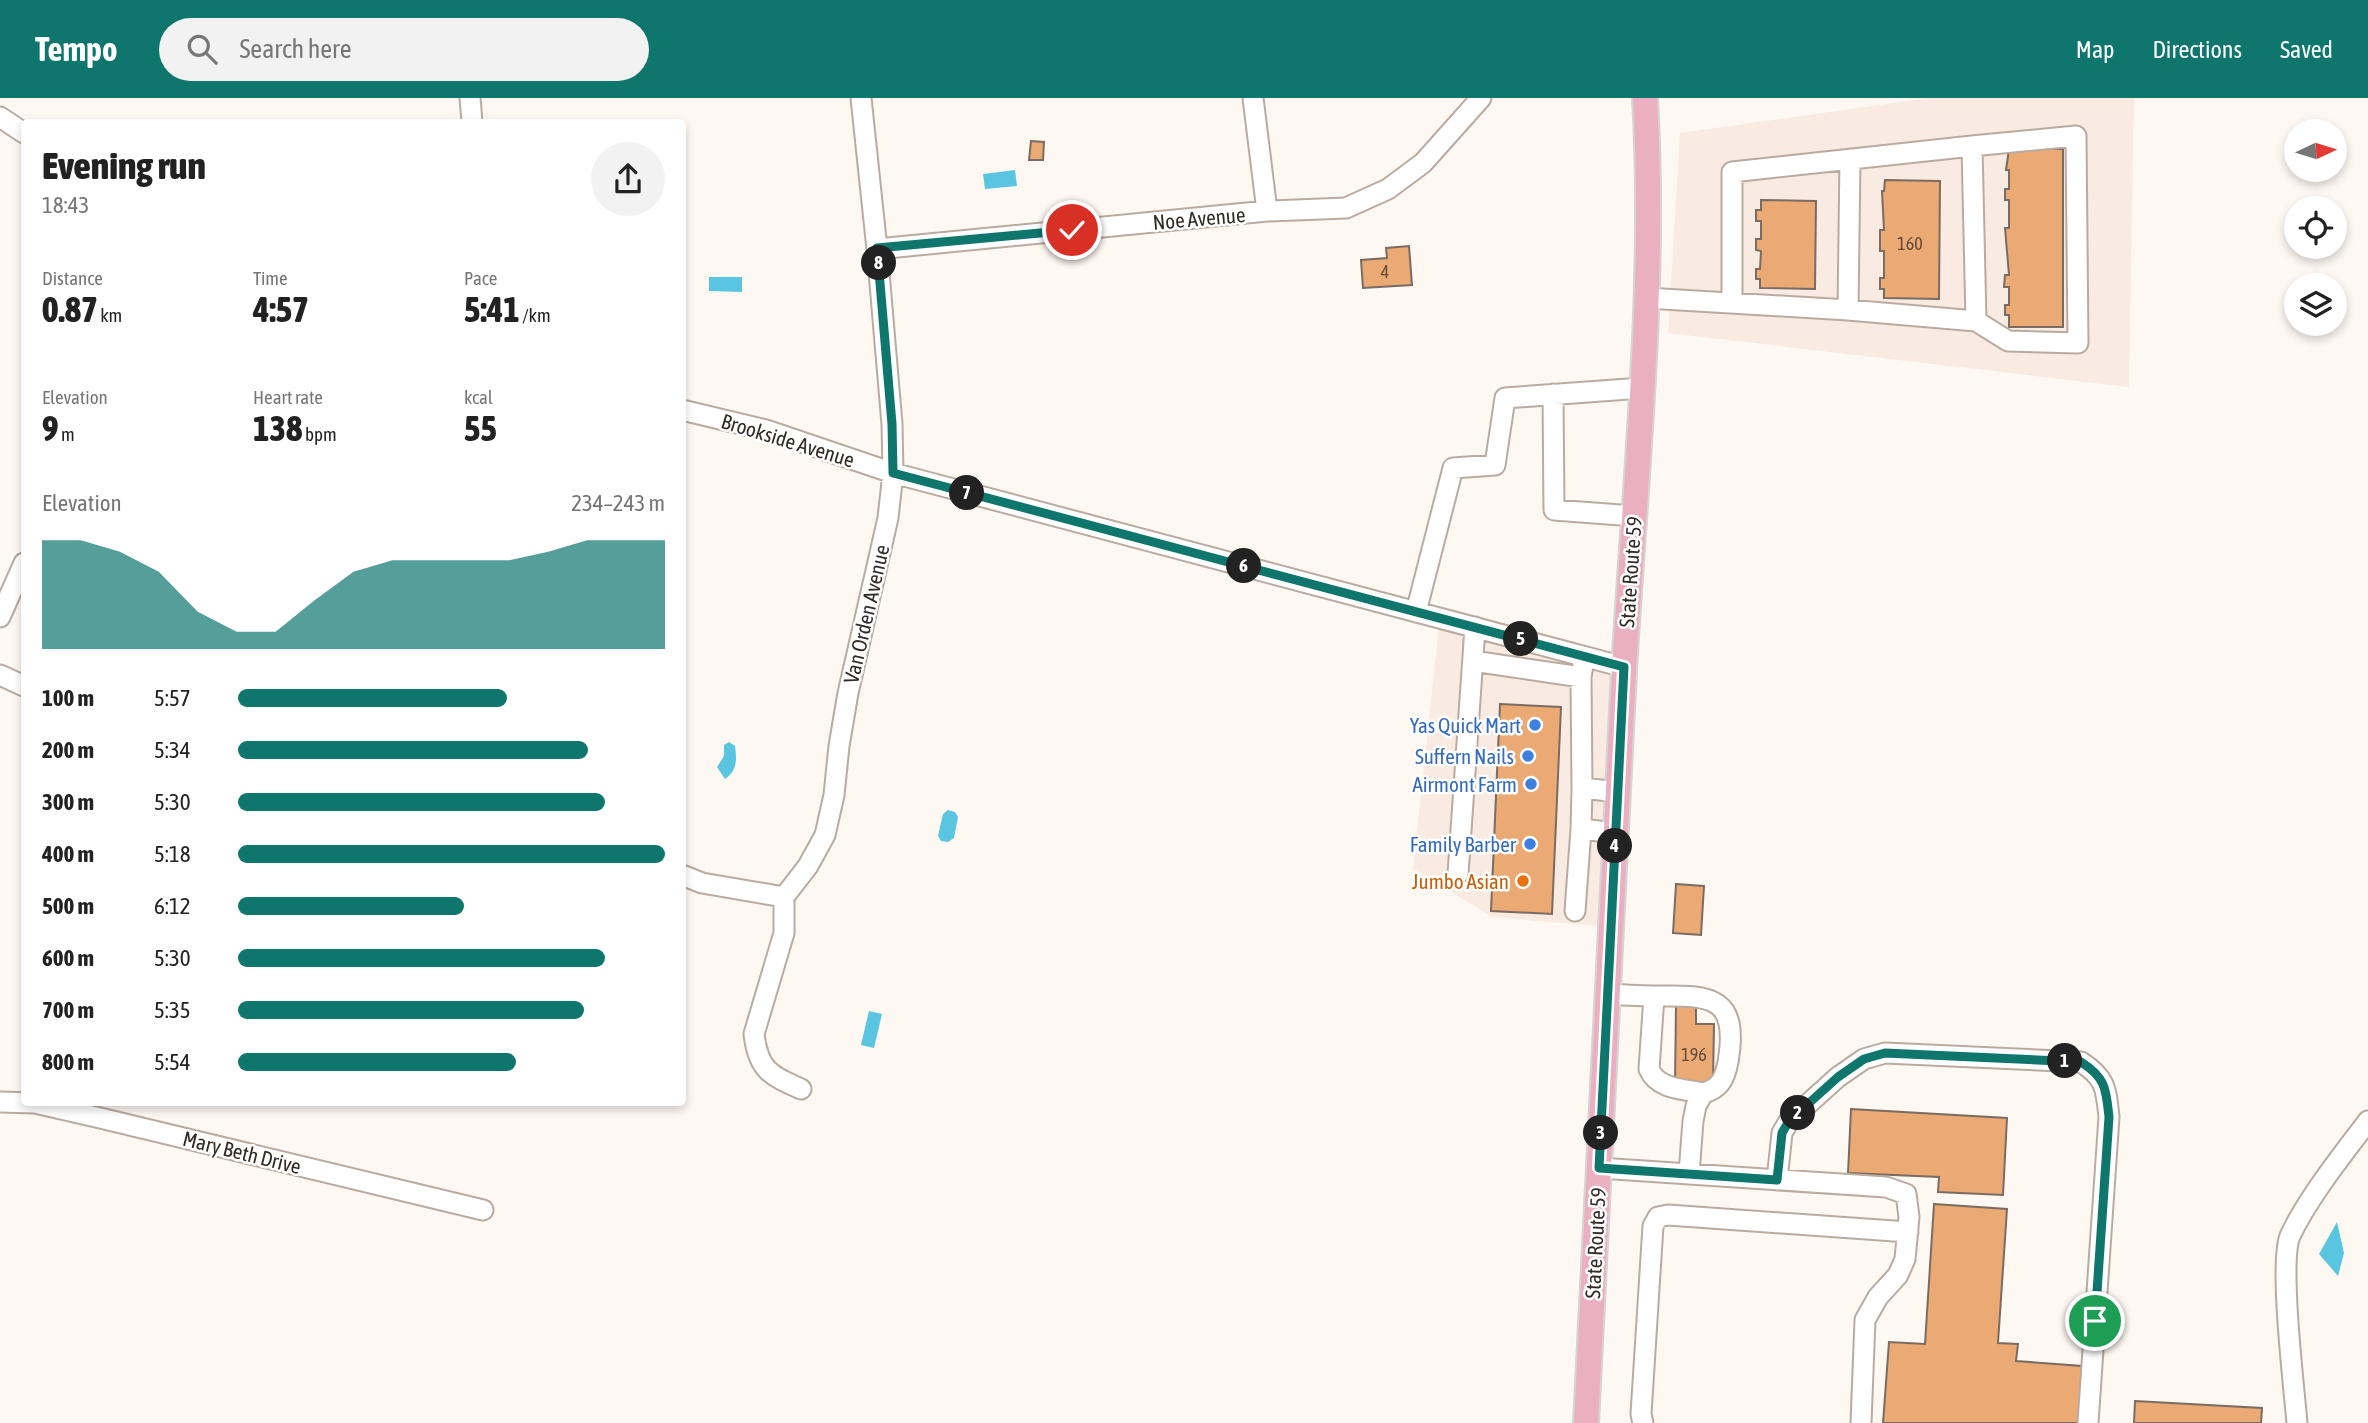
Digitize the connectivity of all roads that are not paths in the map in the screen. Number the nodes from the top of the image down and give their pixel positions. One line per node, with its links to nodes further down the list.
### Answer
1 (470, 98): 8 (street)
2 (861, 98): 13 (street, Van Orden Avenue)
3 (1253, 98): 12 (street)
4 (1481, 98): 6 (street, Noe Avenue)
5 (1645, 98): 14 (main road, State Route 59)
6 (1463, 106): 12 (street, Noe Avenue)
7 (0, 117): 9 (street)
8 (472, 119)
9 (21, 131)
10 (1972, 146): 11 (street); 17 (street); 17 (street)
11 (1850, 159): 15 (street); 16 (street)
12 (1267, 211): 13 (street, Noe Avenue)
13 (877, 248): 21 (street, Van Orden Avenue)
14 (1646, 298): 15 (street); 18 (main road, State Route 59)
15 (1732, 302): 16 (street)
16 (1848, 310): 17 (street)
17 (1976, 321)
18 (1642, 387): 19 (street); 22 (main road, State Route 59)
19 (1553, 394): 22 (street); 24 (street)
20 (686, 411): 21 (street, Brookside Avenue)
21 (893, 473): 24 (street, Brookside Avenue); 39 (street, Van Orden Avenue)
22 (1634, 516): 29 (main road, State Route 59)
23 (21, 570): 25 (street)
24 (1416, 612): 26 (street, Brookside Avenue)
25 (0, 617)
26 (1475, 627): 27 (street, Brookside Avenue); 28 (street)
27 (1584, 656): 29 (street, Brookside Avenue); 31 (street)
28 (1473, 662): 31 (street); 37 (street)
29 (1624, 667): 34 (main road, State Route 59)
30 (0, 675): 32 (street)
31 (1581, 677): 33 (street)
32 (21, 685)
33 (1583, 788): 34 (street); 35 (street)
34 (1618, 792): 36 (main road, State Route 59)
35 (1581, 829): 36 (street); 40 (street)
36 (1616, 833): 41 (main road, State Route 59)
37 (1458, 874)
38 (686, 877): 39 (street)
39 (783, 897): 43 (street)
40 (1575, 911)
41 (1608, 994): 42 (street); 49 (main road, State Route 59)
42 (1654, 996): 44 (street); 44 (street)
43 (802, 1089)
44 (1703, 1093): 50 (street)
45 (0, 1101): 46 (street, Mary Beth Drive)
46 (21, 1102)
47 (48, 1106): 52 (street, Mary Beth Drive)
48 (2368, 1121): 58 (street)
49 (1599, 1168): 50 (street); 54 (main road, State Route 59)
50 (1689, 1174): 51 (street)
51 (1777, 1180): 53 (street); 57 (street)
52 (483, 1210)
53 (1908, 1232): 55 (street); 56 (street)
54 (1592, 1417)
55 (1643, 1423)
56 (1861, 1423)
57 (2088, 1423)
58 (2297, 1423)

